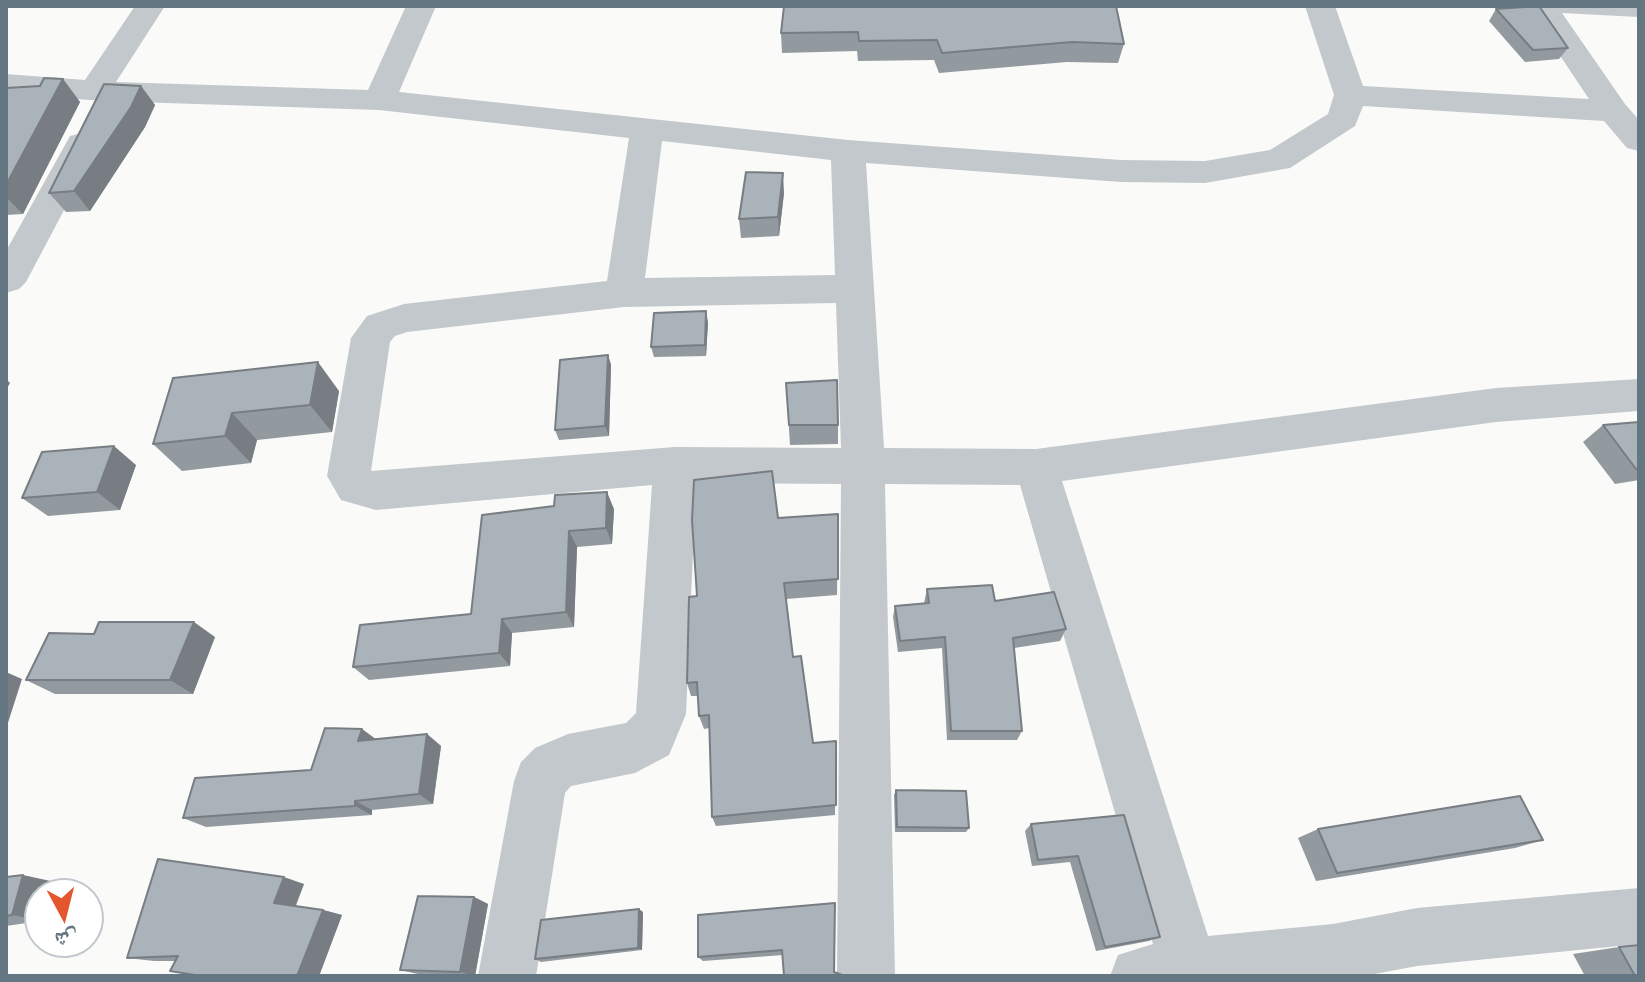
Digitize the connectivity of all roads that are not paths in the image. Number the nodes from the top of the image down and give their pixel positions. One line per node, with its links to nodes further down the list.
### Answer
1 (150, 6): 8 (street)
2 (421, 6): 10 (street)
3 (1320, 6): 9 (street)
4 (1542, 6): 11 (street)
5 (1568, 6): 6 (street)
6 (1639, 8)
7 (6, 84): 8 (street)
8 (100, 90): 10 (street); 15 (street)
9 (1350, 95): 11 (street); 14 (street)
10 (379, 100): 12 (street)
11 (1613, 111): 13 (street)
12 (647, 129): 14 (street); 17 (street)
13 (1639, 140)
14 (848, 151): 16 (street)
15 (6, 279)
16 (856, 289): 17 (street); 19 (street)
17 (624, 293): 20 (street)
18 (1639, 395): 21 (street)
19 (863, 464): 20 (street); 21 (street); 26 (street)
20 (675, 465): 25 (street)
21 (1036, 467): 24 (street)
22 (1639, 916): 23 (street)
23 (1337, 964): 24 (street)
24 (1164, 971)
25 (507, 976)
26 (866, 976)

